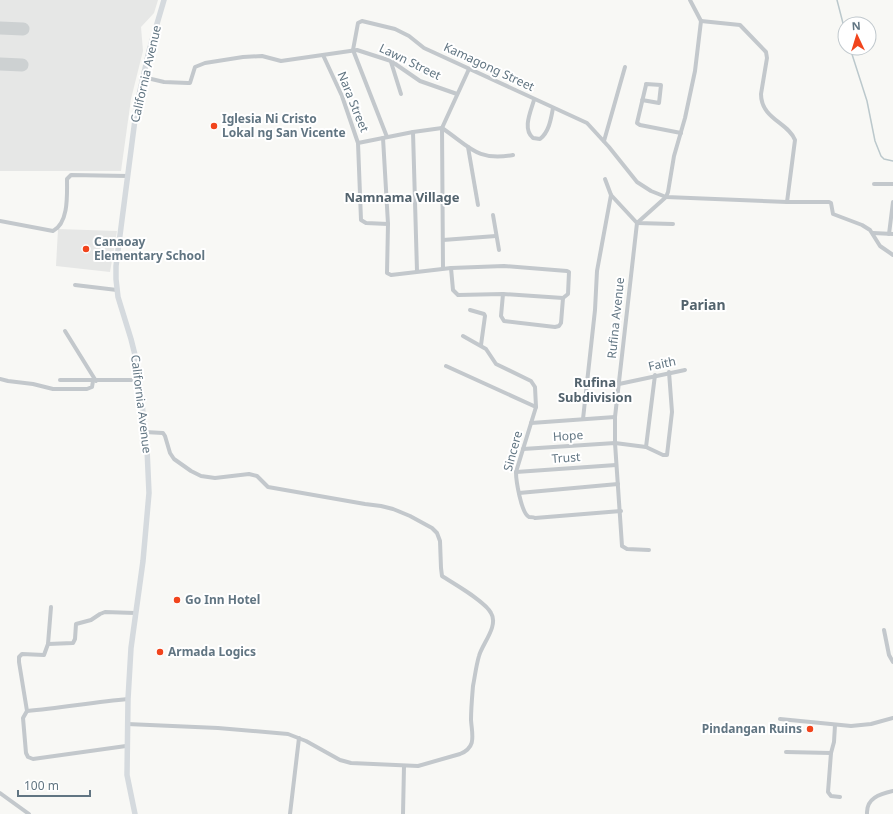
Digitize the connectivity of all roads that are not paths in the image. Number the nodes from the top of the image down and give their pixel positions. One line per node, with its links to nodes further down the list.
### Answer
1 (164, 0): 9 (street, California Avenue)
2 (690, 0): 3 (street)
3 (701, 21): 17 (street); 29 (street)
4 (353, 50): 5 (street); 6 (street, Lawn Street); 8 (street, Kamagong Street); 18 (street)
5 (323, 55): 9 (street); 20 (street, Nara Street)
6 (390, 61): 10 (street); 11 (street, Lawn Street)
7 (625, 67): 19 (street)
8 (469, 69): 11 (street); 12 (street, Kamagong Street)
9 (143, 77): 23 (street, California Avenue)
10 (401, 94)
11 (457, 94): 15 (street)
12 (534, 100): 14 (street, Kamagong Street); 14 (street)
13 (642, 100): 13 (street); 17 (street)
14 (553, 108): 19 (street, Kamagong Street)
15 (442, 128): 16 (street); 21 (street); 40 (street)
16 (412, 132): 18 (street); 45 (street)
17 (681, 133): 28 (street)
18 (385, 138): 20 (street); 35 (street)
19 (604, 141): 28 (street, Kamagong Street)
20 (358, 143): 35 (street, Nara Street)
21 (468, 147): 22 (street); 31 (street)
22 (513, 154)
23 (128, 176): 33 (street); 47 (street, California Avenue)
24 (605, 179): 27 (street)
25 (874, 184): 26 (street)
26 (893, 184)
27 (611, 195): 34 (street); 65 (street)
28 (666, 197): 29 (street, Kamagong Street); 34 (street)
29 (787, 202): 37 (street, Kamagong Street)
30 (893, 202): 38 (street)
31 (478, 205)
32 (493, 215): 39 (street)
33 (0, 221)
34 (637, 222): 36 (street); 62 (street, Rufina Avenue)
35 (388, 224): 45 (street)
36 (673, 224)
37 (873, 233): 38 (street); 42 (street)
38 (891, 234)
39 (496, 236): 40 (street); 41 (street)
40 (443, 240): 43 (street)
41 (499, 250)
42 (893, 255)
43 (443, 268): 44 (street); 45 (street)
44 (450, 268): 48 (street); 49 (street)
45 (417, 272)
46 (76, 284): 47 (street)
47 (117, 290): 60 (street, California Avenue)
48 (503, 294): 49 (street); 49 (street)
49 (563, 298)
50 (470, 310): 53 (street)
51 (65, 332): 61 (street)
52 (463, 336): 53 (street, Sincere)
53 (481, 345): 63 (street, Sincere)
54 (446, 366): 63 (street)
55 (685, 370): 56 (street, Faith)
56 (669, 372): 57 (street, Faith); 69 (street, Hope)
57 (655, 375): 62 (street, Faith); 69 (street)
58 (0, 379): 61 (street)
59 (60, 380): 61 (street)
60 (139, 380): 61 (street); 67 (street, California Avenue)
61 (94, 381)
62 (619, 384): 64 (street, Rufina Avenue)
63 (536, 407): 66 (street, Sincere)
64 (615, 417): 65 (street); 68 (street, Rufina Avenue)
65 (583, 419): 66 (street)
66 (531, 423): 70 (street, Sincere)
67 (145, 432): 78 (street, California Avenue); 92 (street)
68 (615, 443): 69 (street, Hope); 70 (street, Hope); 71 (street, Rufina Avenue)
69 (646, 447)
70 (523, 449): 72 (street, Sincere)
71 (616, 465): 72 (street, Trust); 73 (street, Rufina Avenue)
72 (516, 472): 74 (street, Sincere)
73 (618, 484): 74 (street); 75 (street, Rufina Avenue)
74 (520, 493): 75 (street, Sincere)
75 (620, 511): 76 (street, Rufina Avenue)
76 (649, 550)
77 (52, 607): 80 (street)
78 (135, 613): 80 (street); 82 (street, California Avenue)
79 (884, 630): 81 (street)
80 (48, 644): 83 (street)
81 (893, 662)
82 (128, 699): 83 (street); 86 (street, California Avenue)
83 (27, 711): 89 (street)
84 (893, 718): 87 (street)
85 (780, 719): 87 (street)
86 (127, 724): 88 (street); 89 (street, California Avenue)
87 (835, 725): 91 (street)
88 (298, 738): 92 (street); 98 (street)
89 (126, 746): 97 (street, California Avenue)
90 (786, 752): 91 (street)
91 (831, 753): 95 (street)
92 (404, 766): 99 (street)
93 (893, 791): 100 (street)
94 (0, 794): 96 (street)
95 (840, 797)
96 (29, 814)
97 (135, 814)
98 (290, 814)
99 (403, 814)
100 (867, 814)

